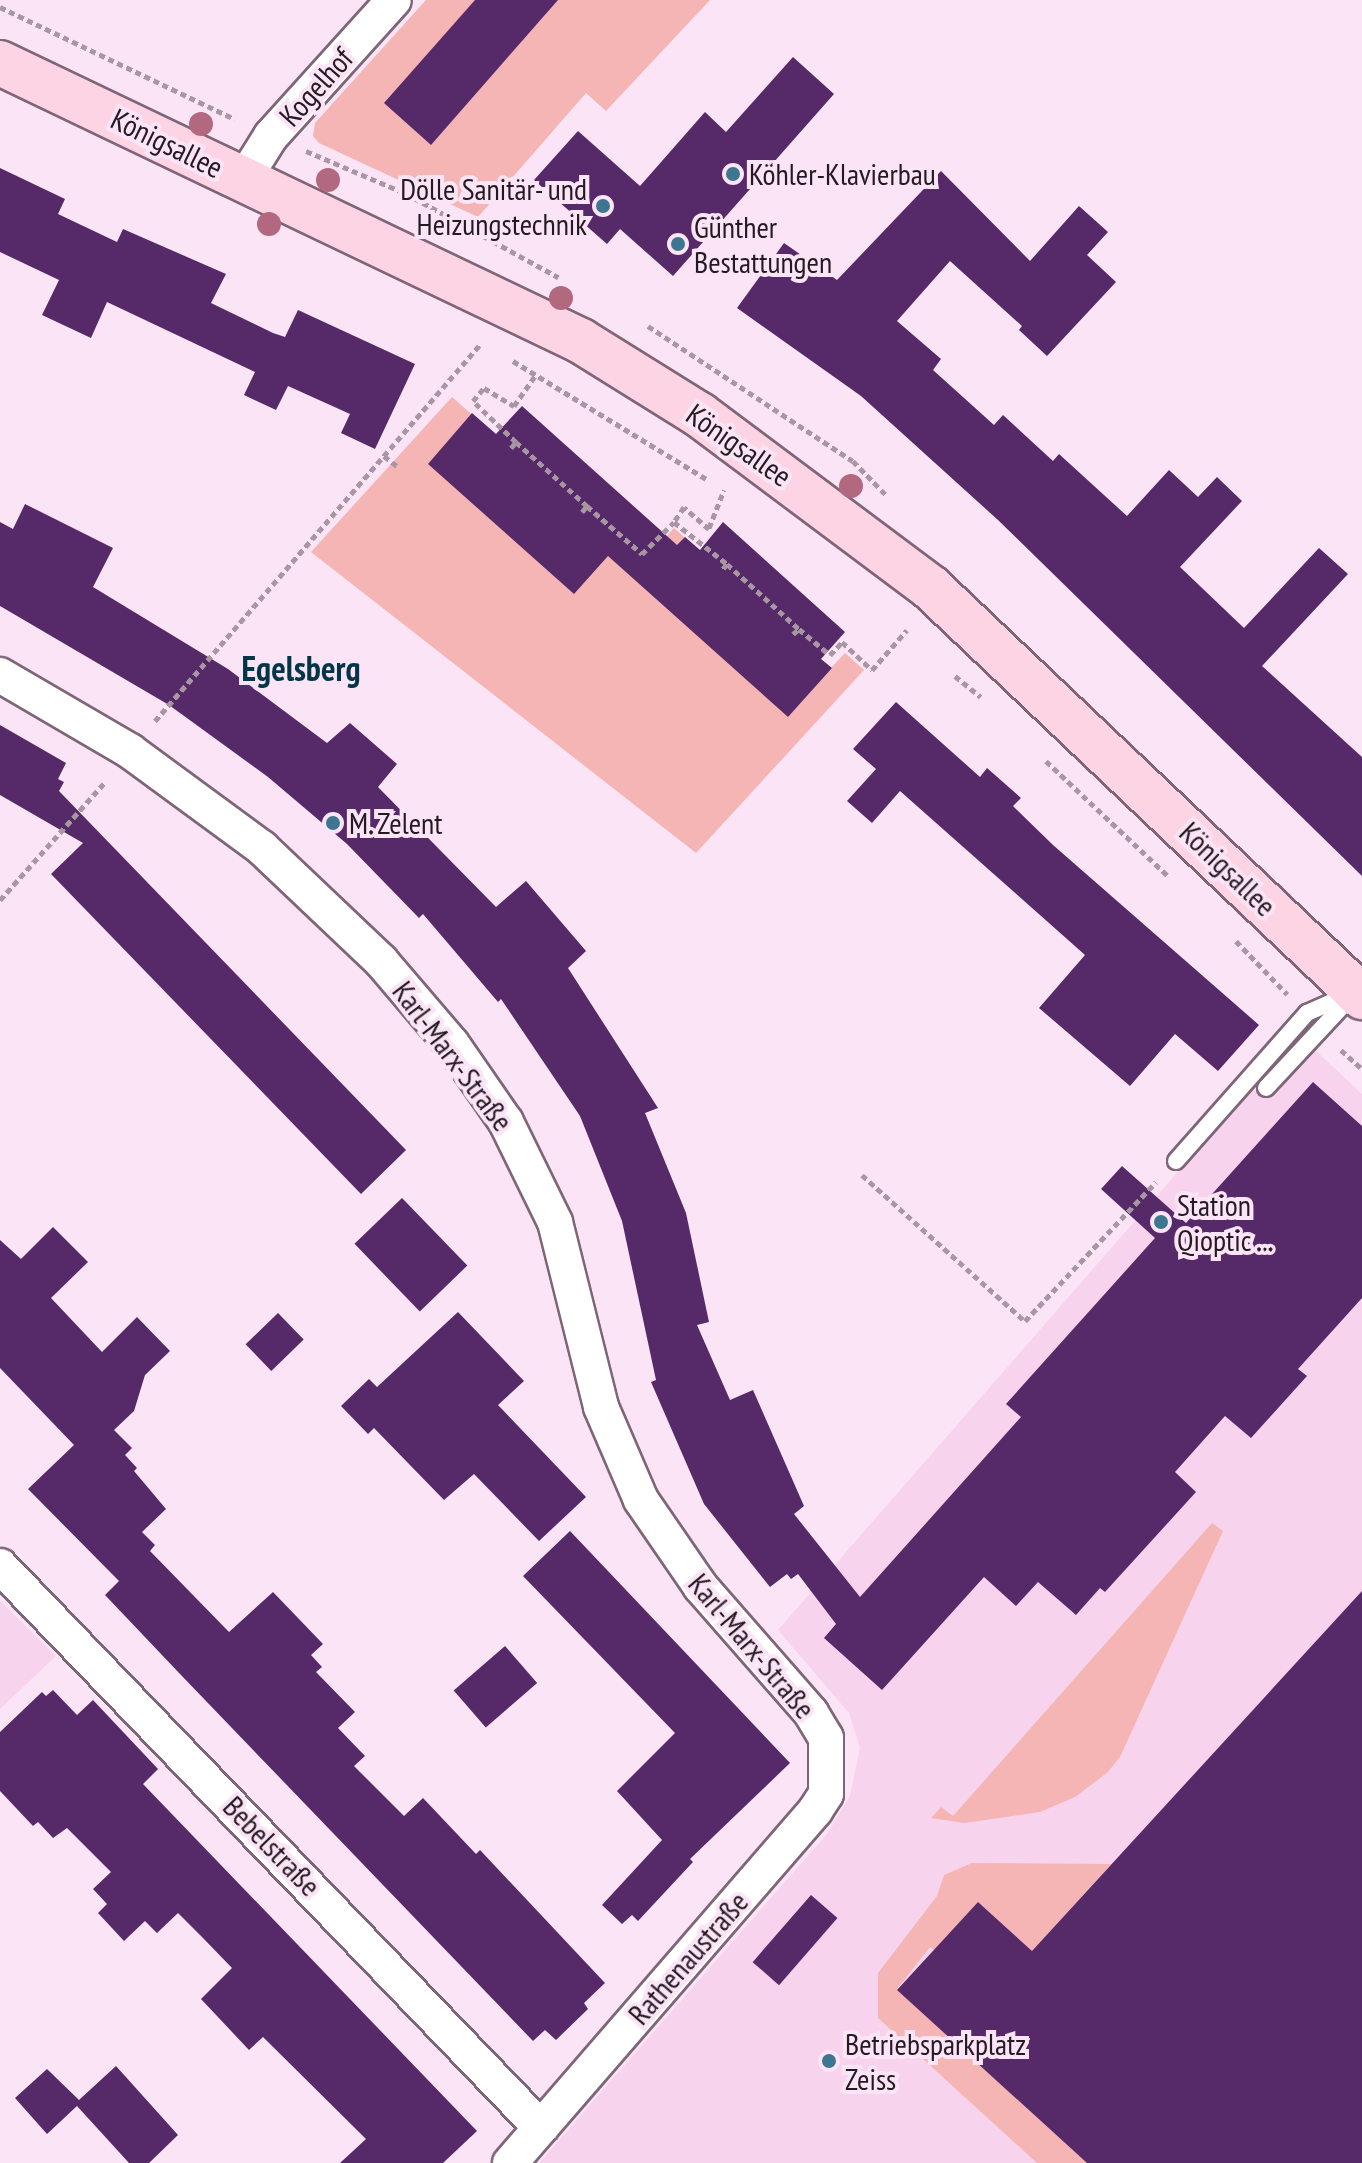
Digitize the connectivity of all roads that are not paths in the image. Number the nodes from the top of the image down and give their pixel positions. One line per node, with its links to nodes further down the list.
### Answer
1 (394, 0): 3 (street, Kogelhof)
2 (0, 63): 3 (street, Königsallee)
3 (244, 179): 5 (street, Königsallee)
4 (0, 675): 9 (street, Karl-Marx-Straße)
5 (1359, 994): 6 (lane); 7 (lane)
6 (1266, 1088)
7 (1176, 1161)
8 (0, 1566): 10 (street, Bebelstraße)
9 (826, 1738): 10 (street, Rathenaustraße)
10 (541, 2128): 11 (street, Rathenaustraße)
11 (510, 2163)

